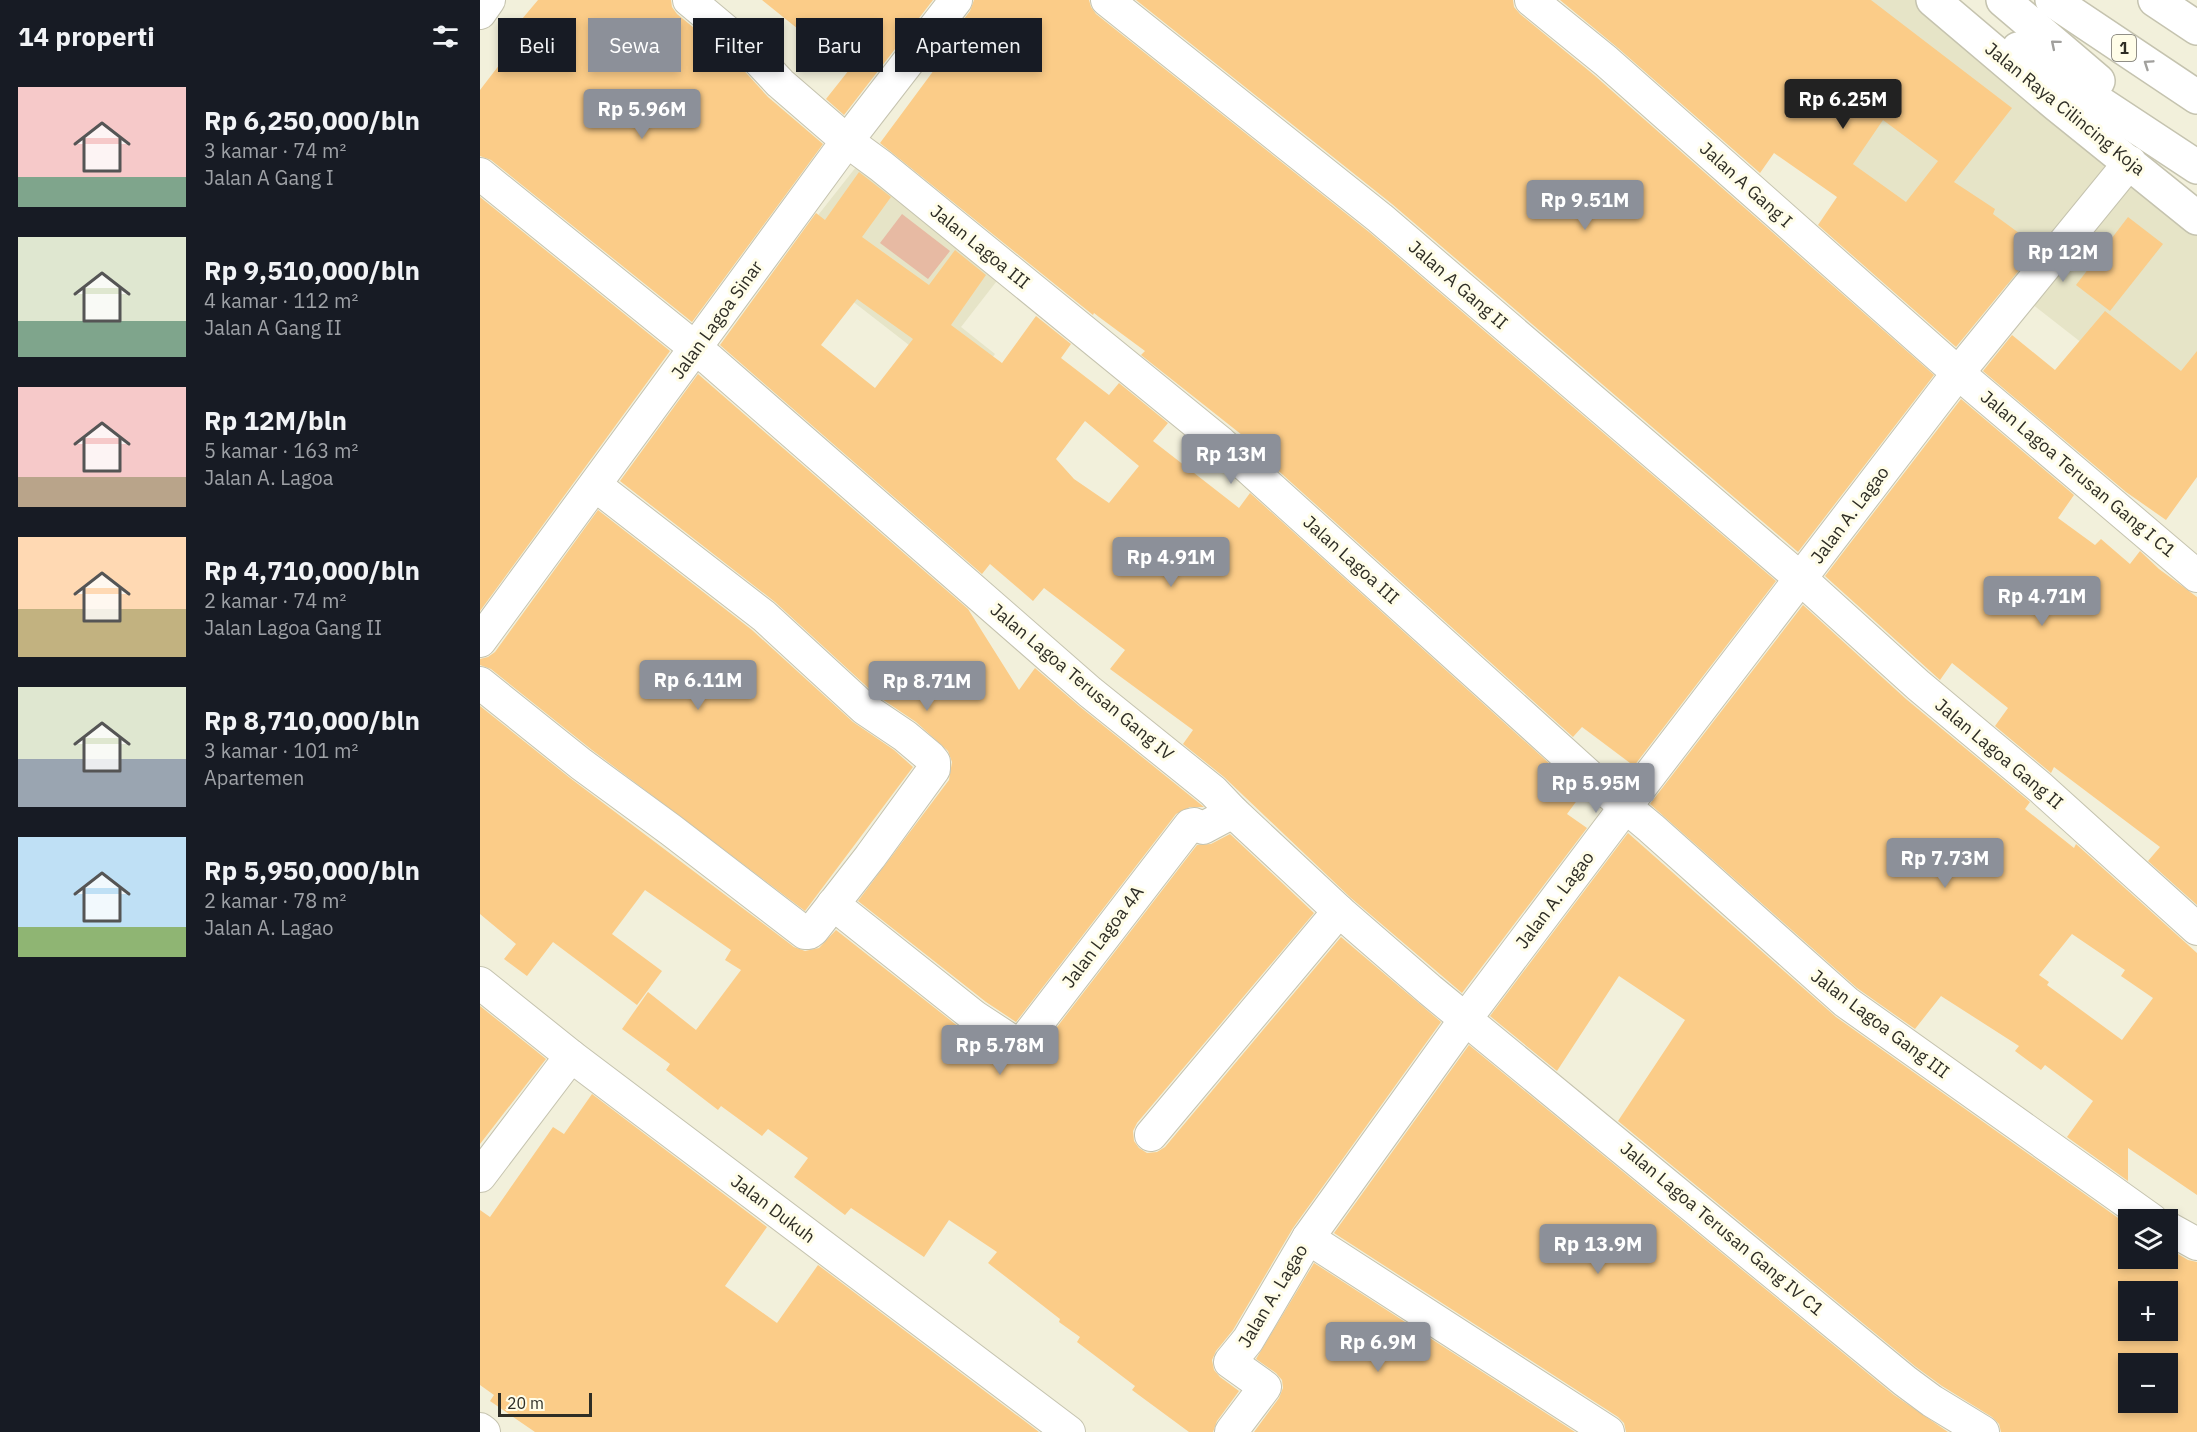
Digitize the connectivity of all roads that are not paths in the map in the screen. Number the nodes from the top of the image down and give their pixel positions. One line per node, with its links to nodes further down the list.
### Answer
1 (489, 0): 11 (street)
2 (689, 0): 14 (street, Jalan Lagoa III)
3 (956, 0): 14 (street, Jalan Lagoa Sinar)
4 (1107, 0): 23 (street, Jalan A Gang II)
5 (1531, 0): 20 (street, Jalan A Gang I)
6 (1933, 0): 16 (highway, Jalan Raya Cilincing Koja)
7 (1945, 0): 15 (highway, Jalan Raya Cilincing Koja)
8 (2003, 0): 15 (highway, Jalan Raya Cilincing Koja, one-way to 8)
9 (2052, 0): 13 (highway, 1, one-way to 9)
10 (2156, 0): 12 (highway)
11 (480, 13)
12 (2197, 28)
13 (2197, 97)
14 (847, 141): 19 (street, Jalan Lagoa Sinar); 26 (street, Jalan Lagoa III)
15 (2187, 160)
16 (2130, 162): 18 (highway, Jalan Raya Cilincing Koja); 20 (street, Jalan A. Lagao)
17 (480, 174): 19 (street, Jalan Lagoa Terusan Gang IV)
18 (2197, 218)
19 (695, 350): 21 (street, Jalan Lagoa Sinar); 27 (street, Jalan Lagoa Terusan Gang IV)
20 (1958, 373): 22 (street, Jalan Lagoa Terusan Gang I C1); 23 (street, Jalan A. Lagao)
21 (595, 485): 24 (street, Jalan Lagoa Sinar); 28 (street)
22 (2197, 576)
23 (1801, 579): 26 (street, Jalan A. Lagao); 30 (street, Jalan Lagoa Gang II)
24 (480, 641)
25 (480, 683): 28 (street)
26 (1626, 806): 32 (street, Jalan A. Lagao); 36 (street, Jalan Lagoa Gang III)
27 (1233, 812): 28 (street, Jalan Lagoa 4A); 29 (street, Jalan Lagoa Terusan Gang IV)
28 (833, 904)
29 (1339, 911): 32 (street, Jalan Lagoa Terusan Gang IV); 34 (street)
30 (2197, 928)
31 (480, 983): 33 (street, Jalan Dukuh)
32 (1467, 1017): 38 (street, Jalan A. Lagao); 45 (street, Jalan Lagoa Terusan Gang IV C1)
33 (571, 1056): 35 (street); 42 (street, Jalan Dukuh)
34 (1151, 1135)
35 (480, 1176)
36 (2137, 1209)
37 (2178, 1234): 39 (street)
38 (1308, 1238): 43 (street, Jalan A. Lagao); 44 (street)
39 (2197, 1244)
40 (480, 1429): 41 (street)
41 (484, 1432)
42 (1069, 1432)
43 (1230, 1432)
44 (1608, 1432)
45 (1983, 1432)

